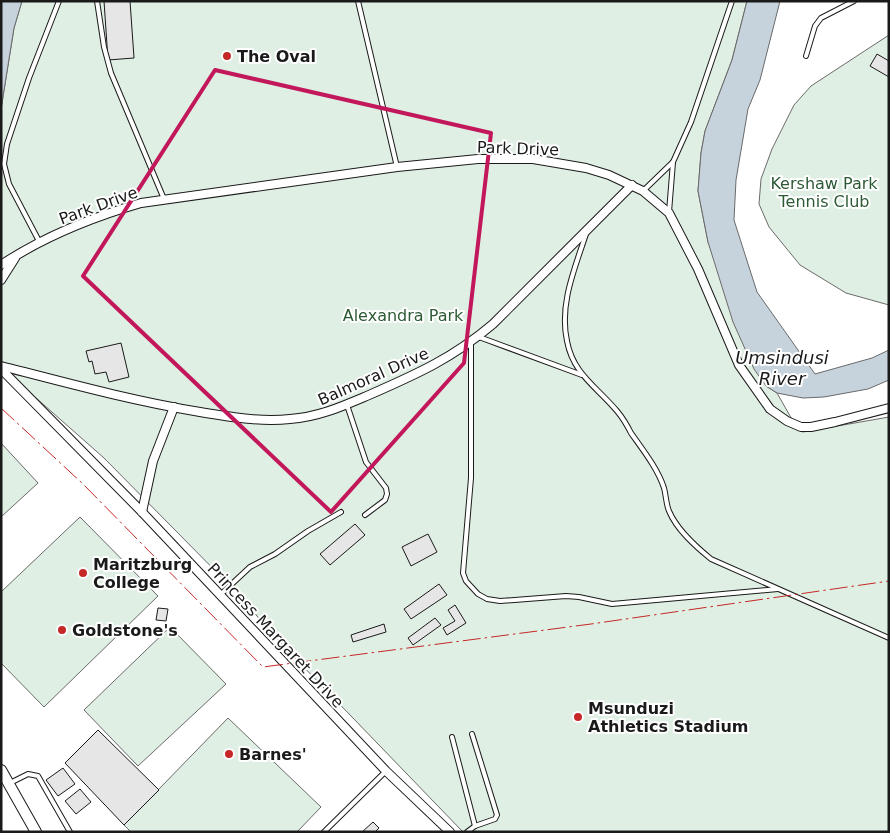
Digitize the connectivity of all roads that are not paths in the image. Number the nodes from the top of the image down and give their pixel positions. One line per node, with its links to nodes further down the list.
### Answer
1 (59, 1): 14 (lane)
2 (98, 1): 11 (lane)
3 (358, 1): 8 (lane)
4 (732, 1): 7 (lane)
5 (854, 1): 6 (lane)
6 (806, 56)
7 (672, 162): 10 (lane); 12 (lane)
8 (397, 167): 9 (street, Park Drive); 11 (street, Park Drive)
9 (632, 185): 10 (street, Park Drive); 13 (street, Balmoral Drive)
10 (643, 190): 12 (street, Park Drive)
11 (164, 199): 14 (street, Park Drive)
12 (669, 213): 23 (street, Park Drive)
13 (588, 228): 18 (street, Balmoral Drive); 20 (lane)
14 (40, 243): 15 (street, Park Drive)
15 (17, 254): 16 (street, Park Drive); 17 (street)
16 (1, 265)
17 (1, 280)
18 (474, 339): 20 (lane); 21 (street, Balmoral Drive); 27 (lane)
19 (1, 367): 22 (street, Balmoral Drive); 24 (street, Princess Margaret Drive)
20 (582, 376): 27 (lane)
21 (347, 405): 22 (street, Balmoral Drive); 26 (lane)
22 (174, 407): 24 (street)
23 (889, 408)
24 (142, 512): 28 (street, Princess Margaret Drive)
25 (341, 512): 28 (lane)
26 (365, 515)
27 (780, 589): 29 (lane)
28 (220, 595): 33 (street, Princess Margaret Drive)
29 (889, 638)
30 (472, 734): 35 (lane)
31 (452, 737): 35 (lane)
32 (1, 770): 34 (street)
33 (386, 771): 38 (lane); 39 (street, Princess Margaret Drive)
34 (9, 784): 36 (street); 37 (lane)
35 (475, 826): 40 (lane)
36 (36, 832)
37 (70, 832)
38 (324, 832)
39 (450, 832)
40 (467, 832)

